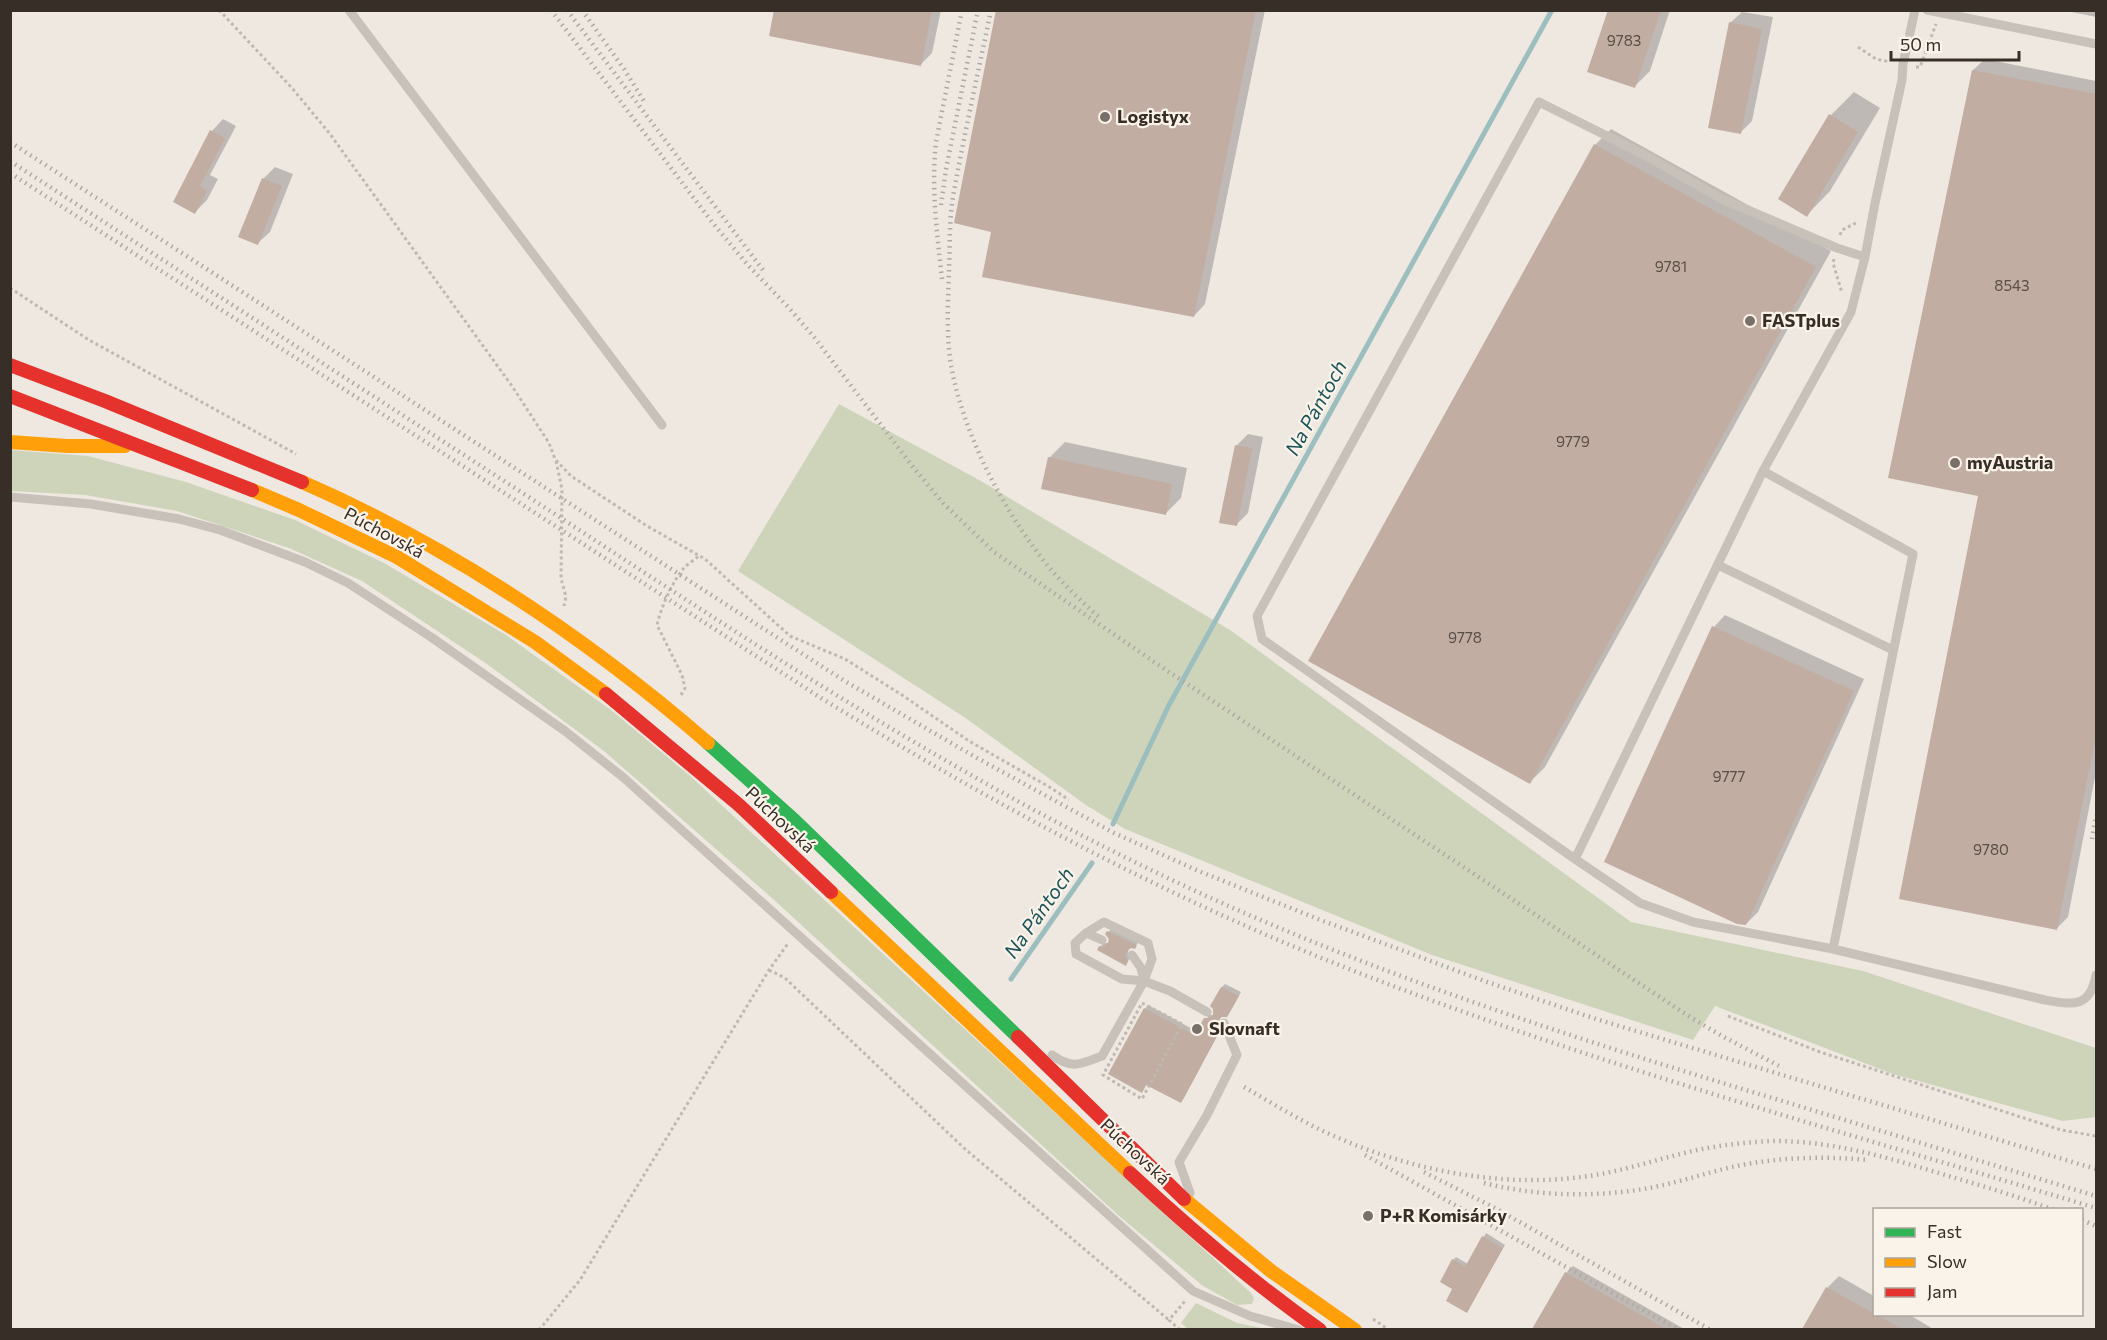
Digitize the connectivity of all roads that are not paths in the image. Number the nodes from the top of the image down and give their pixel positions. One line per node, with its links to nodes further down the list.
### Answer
1 (349, 10): 8 (lane)
2 (1915, 10): 5 (lane)
3 (1927, 10): 4 (lane)
4 (2097, 44)
5 (1865, 256): 11 (lane); 17 (lane)
6 (10, 365): 12 (main road, Púchovská)
7 (10, 396): 10 (main road, Púchovská)
8 (662, 425)
9 (10, 442): 10 (main road)
10 (141, 446): 14 (main road, Púchovská)
11 (1763, 471): 15 (lane); 16 (lane)
12 (308, 484): 14 (main road); 24 (main road, Púchovská)
13 (10, 497): 28 (lane)
14 (299, 510): 29 (main road, Púchovská)
15 (1718, 565): 16 (lane); 17 (lane)
16 (1893, 650): 20 (lane)
17 (1575, 859): 20 (lane)
18 (1086, 933): 19 (lane); 23 (lane); 23 (lane)
19 (1102, 940)
20 (1833, 949): 22 (lane)
21 (1132, 955): 23 (lane)
22 (2097, 975)
23 (1144, 981): 24 (lane); 25 (lane)
24 (963, 983): 27 (main road, Púchovská)
25 (1207, 1012)
26 (1224, 1023): 27 (lane)
27 (1198, 1212): 30 (main road, Púchovská)
28 (1299, 1329)
29 (1320, 1329)
30 (1355, 1329)

